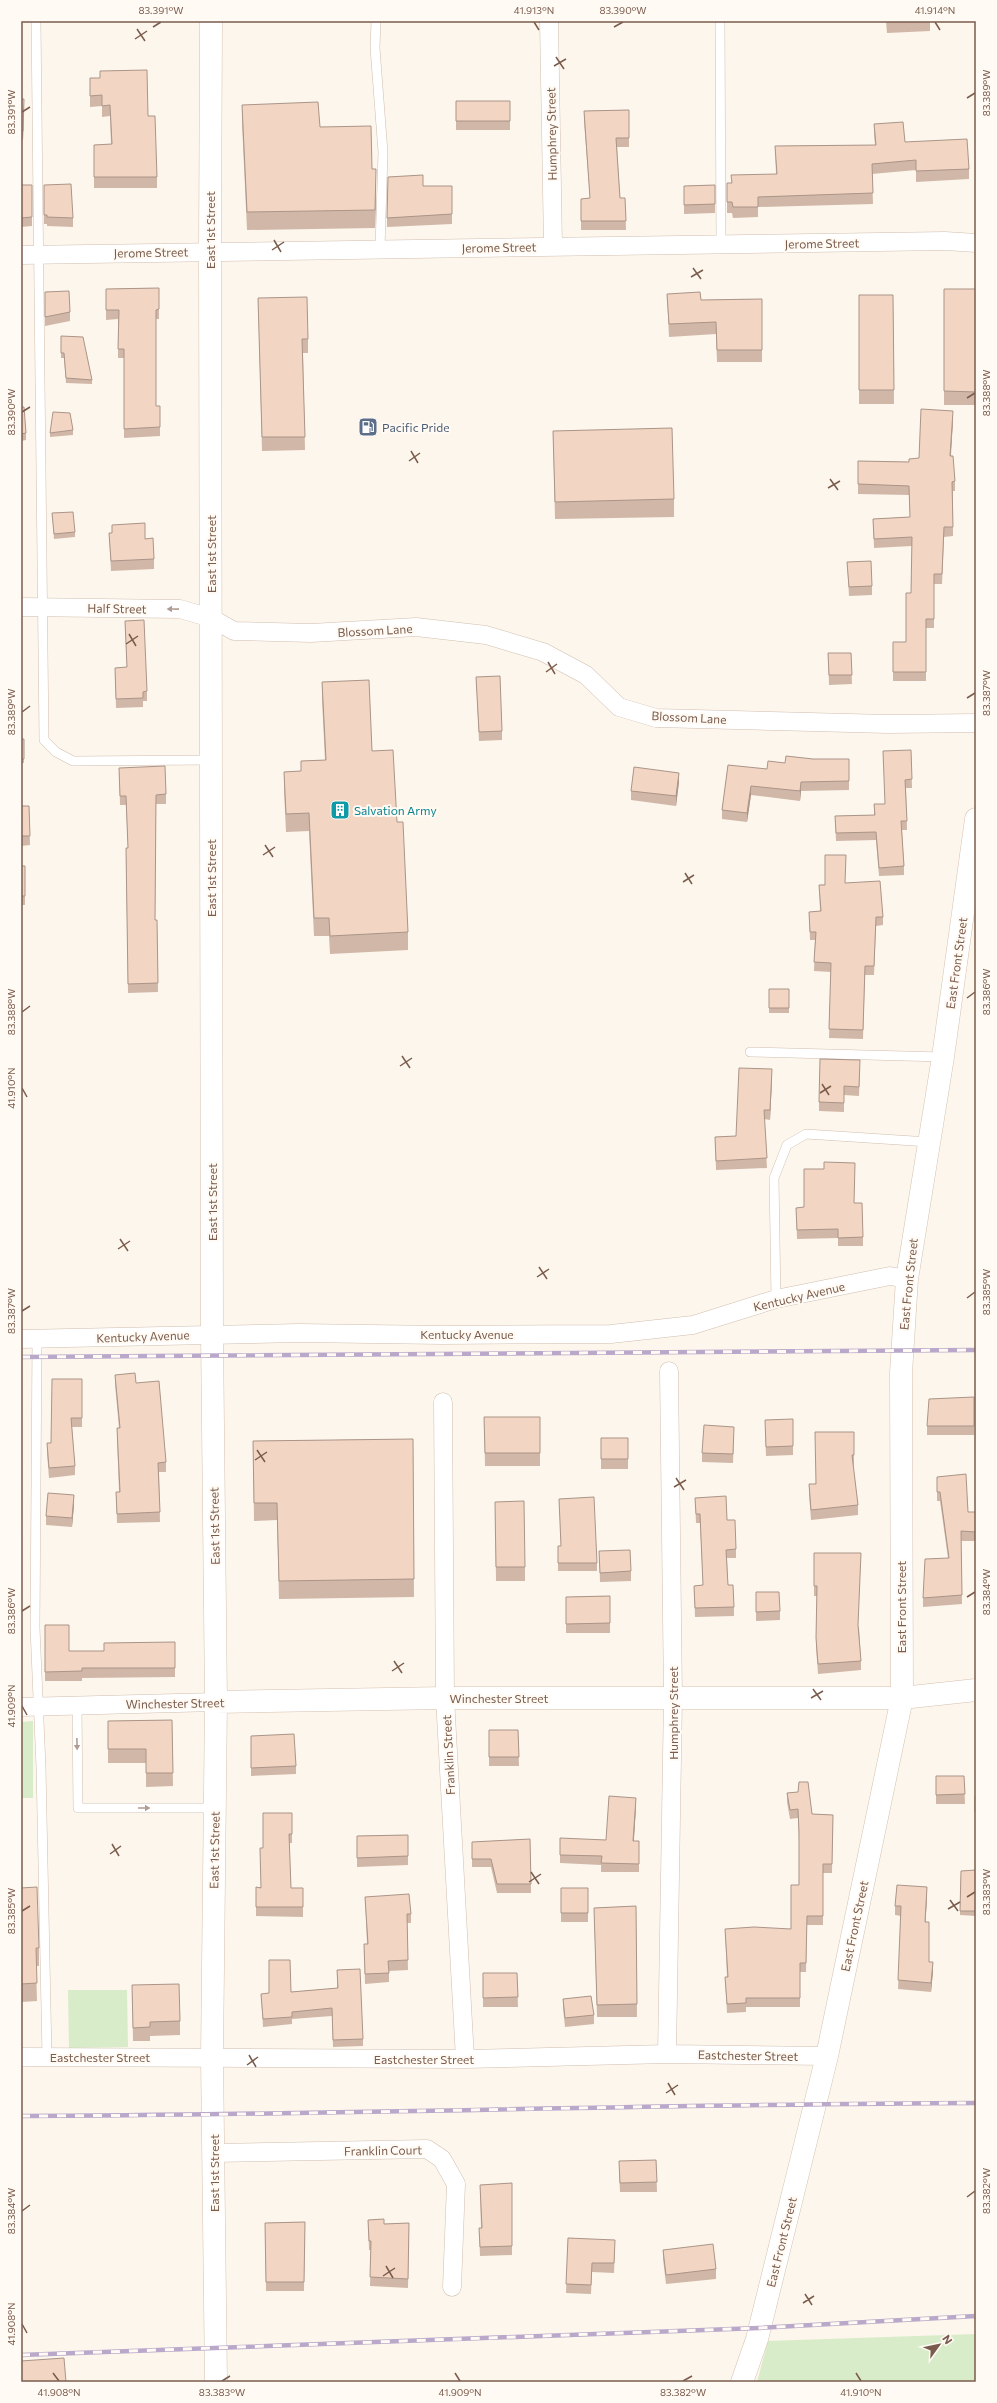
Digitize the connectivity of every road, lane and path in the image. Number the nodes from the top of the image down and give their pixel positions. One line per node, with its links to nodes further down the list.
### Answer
1 (36, 21): 11 (lane)
2 (211, 21): 10 (street, East 1st Street)
3 (376, 21): 9 (lane)
4 (549, 21): 8 (street, Humphrey Street)
5 (720, 21): 7 (lane)
6 (976, 243): 7 (street, Jerome Street)
7 (721, 244): 8 (street, Jerome Street)
8 (553, 246): 9 (street, Jerome Street)
9 (380, 248): 10 (street, Jerome Street)
10 (210, 250): 11 (street, Jerome Street); 14 (street, East 1st Street)
11 (29, 254): 13 (lane)
12 (21, 607): 13 (street, Half Street)
13 (43, 607): 14 (street, Half Street, one-way to 13); 16 (lane)
14 (211, 618): 15 (street, Blossom Lane); 16 (street, East 1st Street)
15 (976, 723)
16 (211, 760): 23 (street, East 1st Street)
17 (976, 820): 19 (street, East Front Street)
18 (750, 1052): 19 (lane)
19 (943, 1057): 20 (street, East Front Street)
20 (929, 1142): 21 (street, East Front Street); 22 (lane)
21 (907, 1279): 22 (street, Kentucky Avenue); 30 (street, East Front Street)
22 (776, 1299): 23 (street, Kentucky Avenue)
23 (212, 1334): 24 (street, Kentucky Avenue); 31 (street, East 1st Street)
24 (29, 1339): 33 (lane)
25 (669, 1372): 29 (street, Humphrey Street)
26 (443, 1402): 28 (street, Franklin Street)
27 (976, 1690): 30 (street, Winchester Street)
28 (445, 1698): 29 (street, Winchester Street); 31 (street, Winchester Street); 40 (street, Franklin Street)
29 (673, 1698): 30 (street, Winchester Street); 35 (street, Humphrey Street)
30 (902, 1698): 36 (street, East Front Street)
31 (216, 1702): 32 (street, Winchester Street); 34 (street, East 1st Street)
32 (77, 1705): 33 (street, Winchester Street); 34 (lane, one-way to 34)
33 (29, 1706): 38 (lane)
34 (215, 1808): 39 (street, East 1st Street)
35 (667, 2054): 36 (street, Eastchester Street); 40 (street, Eastchester Street)
36 (827, 2056): 44 (street, East Front Street)
37 (21, 2057): 38 (street, Eastchester Street)
38 (47, 2057): 39 (street, Eastchester Street)
39 (212, 2057): 40 (street, Eastchester Street); 41 (street, East 1st Street)
40 (465, 2059)
41 (213, 2153): 42 (street, Franklin Court); 43 (street, East 1st Street)
42 (452, 2287)
43 (216, 2382)
44 (742, 2382)

